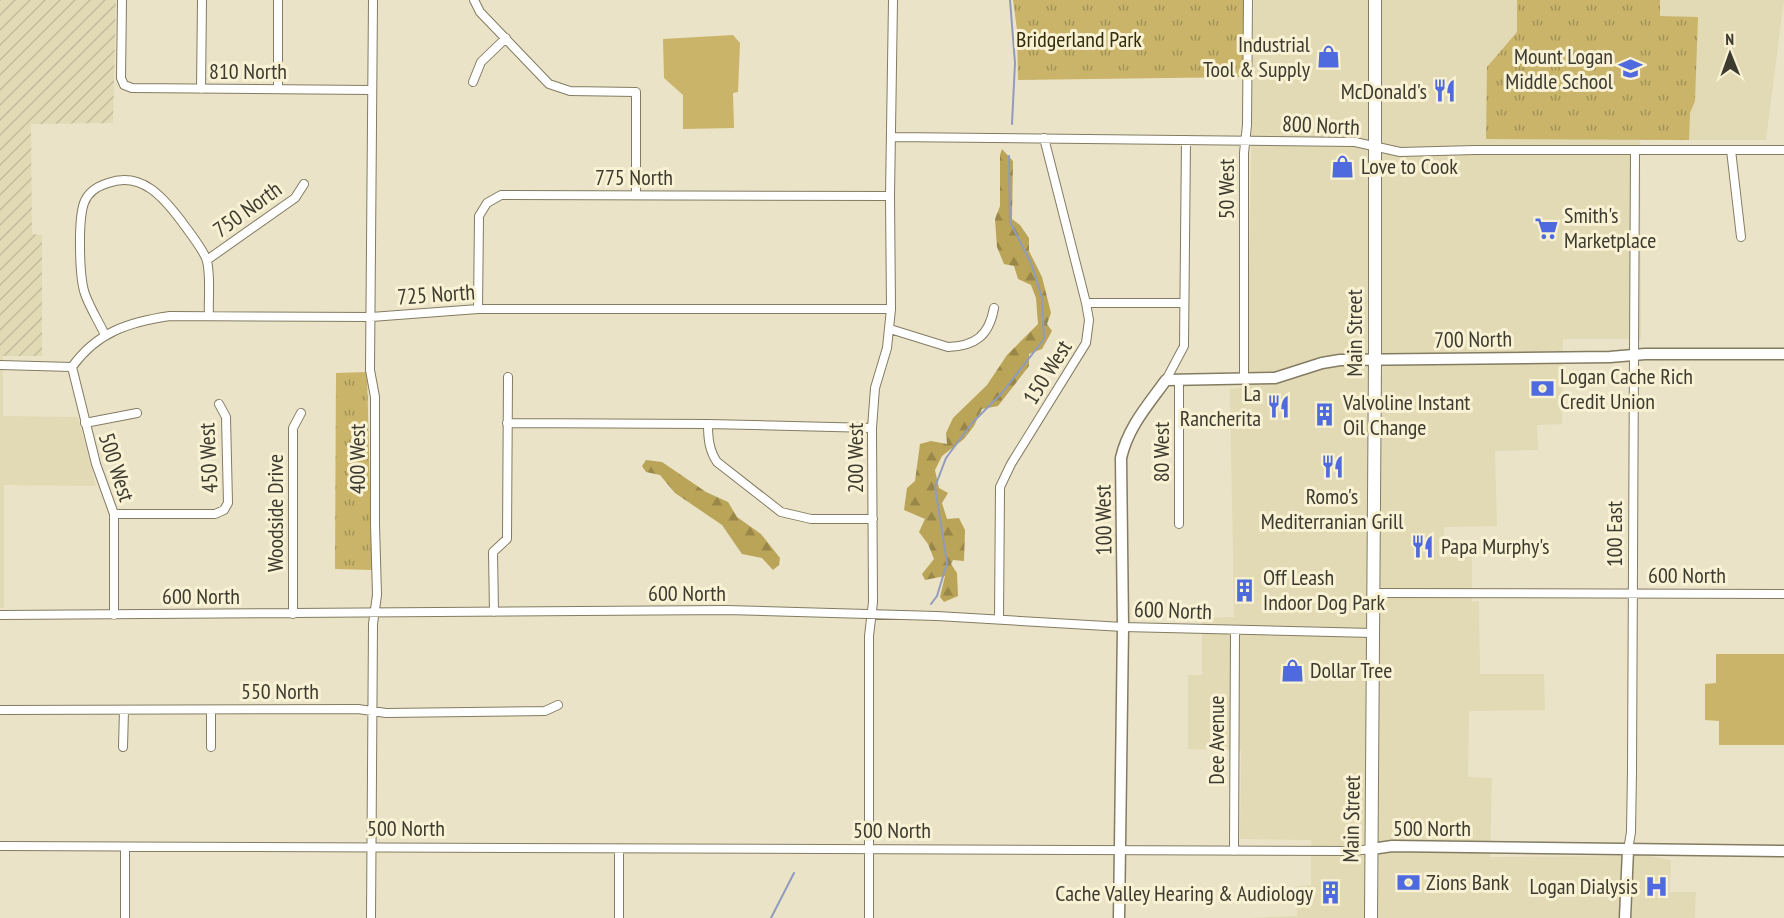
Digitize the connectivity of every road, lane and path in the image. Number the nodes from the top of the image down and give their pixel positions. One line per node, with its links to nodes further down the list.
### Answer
1 (122, 0): 11 (street, 810 North)
2 (202, 0): 11 (street)
3 (279, 0): 12 (street)
4 (373, 0): 13 (street, 400 West)
5 (474, 0): 9 (street)
6 (893, 0): 14 (street, 200 West)
7 (1248, 0): 17 (street, 50 West)
8 (1375, 0): 18 (main road, Main Street)
9 (506, 38): 10 (street); 23 (street)
10 (473, 82)
11 (201, 89): 12 (street, 810 North)
12 (278, 89): 13 (street, 810 North)
13 (372, 90): 33 (street, 400 West)
14 (892, 137): 15 (street, 800 North); 24 (street, 200 West)
15 (1044, 138): 16 (street, 800 North); 27 (street, 150 West)
16 (1185, 140): 17 (street, 800 North); 28 (street, 100 West)
17 (1246, 140): 18 (street, 800 North); 42 (street, 50 West)
18 (1375, 148): 19 (street, 800 North); 38 (main road, Main Street)
19 (1635, 150): 20 (street, 800 North); 37 (street, 100 East)
20 (1731, 150): 21 (street, 800 North); 25 (street)
21 (1784, 150)
22 (304, 184): 26 (street, 750 North)
23 (636, 195): 24 (street, 775 North); 29 (street, 775 North)
24 (890, 196): 30 (street, 200 West)
25 (1741, 237)
26 (207, 260): 32 (street); 35 (street)
27 (1086, 303): 28 (street); 64 (street, 150 West)
28 (1184, 303): 43 (street, 100 West)
29 (478, 309): 30 (street, 725 North); 33 (street, 725 North)
30 (891, 309): 34 (street, 200 West)
31 (994, 309): 34 (street)
32 (209, 316): 33 (street, 725 North); 35 (street, 725 North)
33 (371, 317): 59 (street, 400 West)
34 (890, 329): 51 (street, 200 West)
35 (105, 335): 40 (street, 725 North)
36 (1784, 354): 37 (street, 700 North)
37 (1634, 355): 38 (street, 700 North); 56 (street, 100 East)
38 (1375, 360): 42 (street, 700 North); 55 (main road, Main Street)
39 (0, 365): 40 (street)
40 (72, 367): 48 (street, 500 West)
41 (508, 377): 49 (street)
42 (1244, 379): 44 (street, 700 North)
43 (1166, 380): 44 (street, 700 North); 65 (street, 100 West)
44 (1179, 380): 54 (street, 80 West)
45 (219, 404): 52 (street, 450 West)
46 (137, 413): 48 (street)
47 (301, 413): 60 (street, Woodside Drive)
48 (85, 423): 52 (street, 500 West)
49 (507, 423): 50 (street); 58 (street)
50 (708, 424): 51 (street); 53 (street)
51 (872, 428): 53 (street, 200 West)
52 (114, 514): 63 (street, 500 West)
53 (873, 519): 61 (street, 200 West)
54 (1179, 524)
55 (1373, 592): 56 (street, 600 North); 67 (main road, Main Street)
56 (1633, 593): 57 (street, 600 North); 82 (street, 100 East)
57 (1784, 594)
58 (494, 612): 59 (street, 600 North); 61 (street, 600 North)
59 (374, 613): 60 (street, 600 North); 72 (street, 400 West)
60 (293, 614): 63 (street, 600 North)
61 (872, 614): 64 (street, 600 North); 79 (street, 200 West)
62 (0, 615): 63 (street, 600 North)
63 (114, 615)
64 (999, 619): 65 (street, 600 North)
65 (1124, 627): 66 (street, 600 North); 81 (street, 100 West)
66 (1235, 630): 67 (street, 600 North); 83 (street, Dee Avenue)
67 (1373, 633): 80 (main road, Main Street)
68 (558, 705): 72 (street, 550 North)
69 (0, 710): 70 (street, 550 North)
70 (124, 710): 71 (street, 550 North); 73 (street)
71 (211, 710): 72 (street, 550 North); 74 (street)
72 (371, 711): 77 (street, 400 West)
73 (123, 747)
74 (211, 747)
75 (0, 846): 76 (street, 500 North)
76 (125, 847): 77 (street, 500 North); 85 (street)
77 (371, 847): 78 (street, 500 North); 86 (street, 400 West)
78 (619, 849): 79 (street, 500 North); 87 (street)
79 (869, 849): 81 (street, 500 North); 88 (street, 200 West)
80 (1372, 849): 82 (street, 500 North); 83 (street, 500 North); 90 (main road, Main Street)
81 (1119, 850): 83 (street, 500 North); 89 (street, 100 West)
82 (1628, 850): 84 (street, 500 North); 91 (street, 100 East)
83 (1234, 851)
84 (1784, 851)
85 (125, 918)
86 (371, 918)
87 (619, 918)
88 (869, 918)
89 (1119, 918)
90 (1371, 918)
91 (1625, 918)

